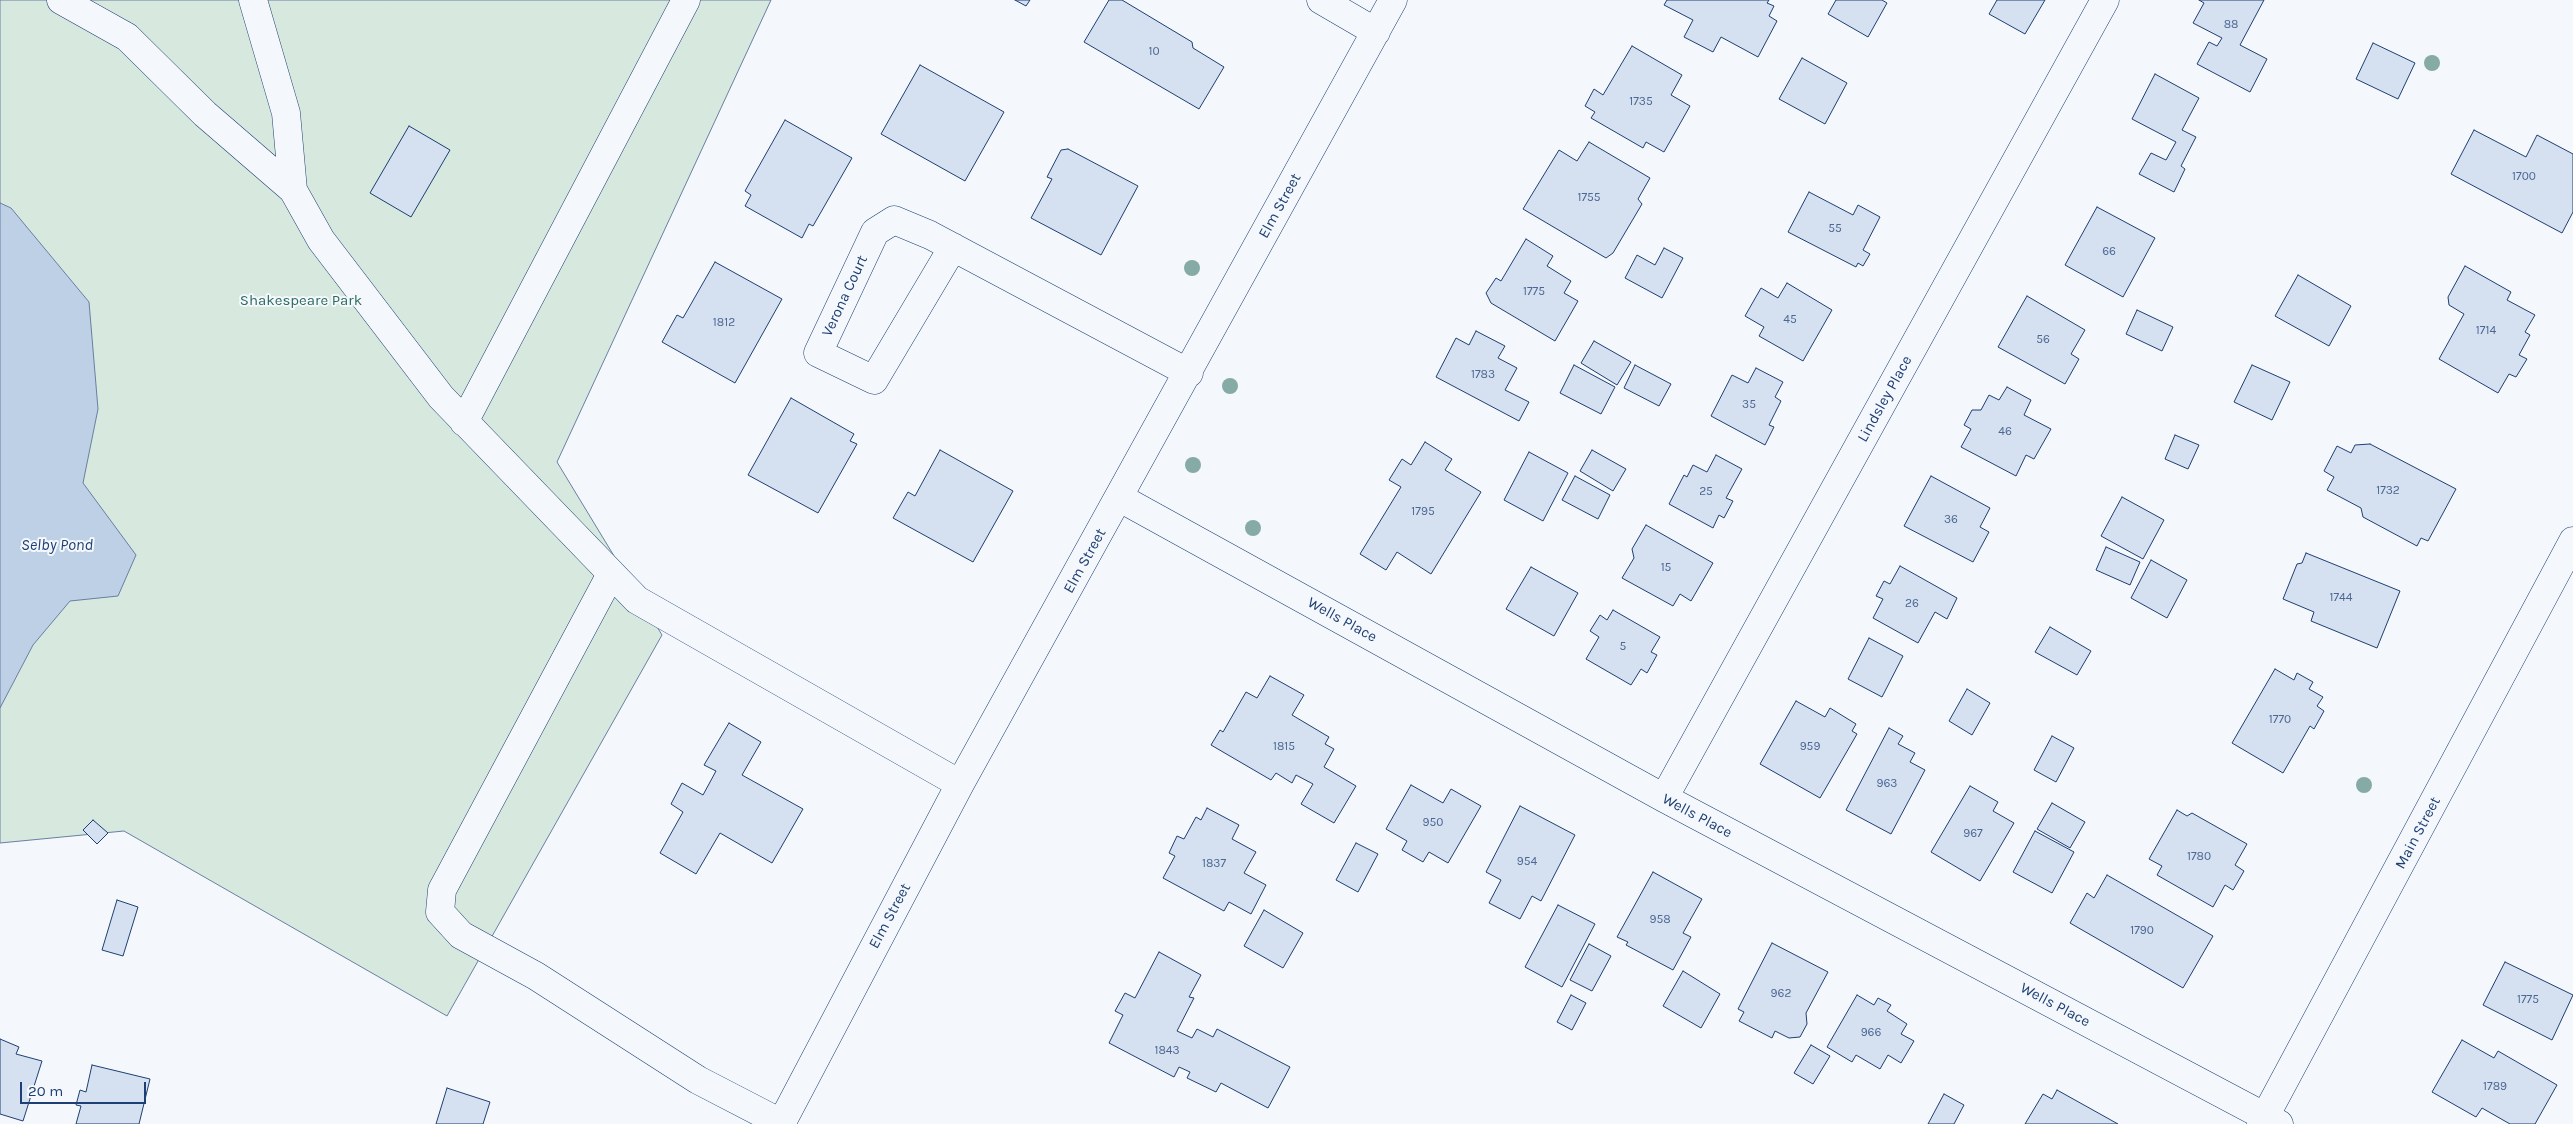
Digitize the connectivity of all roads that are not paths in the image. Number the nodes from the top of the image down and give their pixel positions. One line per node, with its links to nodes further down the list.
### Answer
1 (61, 0): 8 (street)
2 (253, 0): 8 (street)
3 (686, 0): 11 (street)
4 (1321, 0): 7 (street)
5 (1393, 0): 7 (street, Elm Street)
6 (2105, 0): 16 (street, Lindsley Place)
7 (1376, 32): 10 (street, Elm Street)
8 (293, 190): 11 (street)
9 (953, 247): 9 (street, Verona Court); 10 (street, Verona Court)
10 (1189, 374): 12 (street, Elm Street)
11 (464, 422): 14 (street)
12 (1120, 498): 15 (street, Elm Street); 16 (street, Wells Place)
13 (2573, 541): 17 (street, Main Street)
14 (611, 574): 15 (street); 18 (street)
15 (960, 784): 18 (street, Elm Street)
16 (1664, 798): 17 (street, Wells Place)
17 (2268, 1122)
18 (781, 1124)

